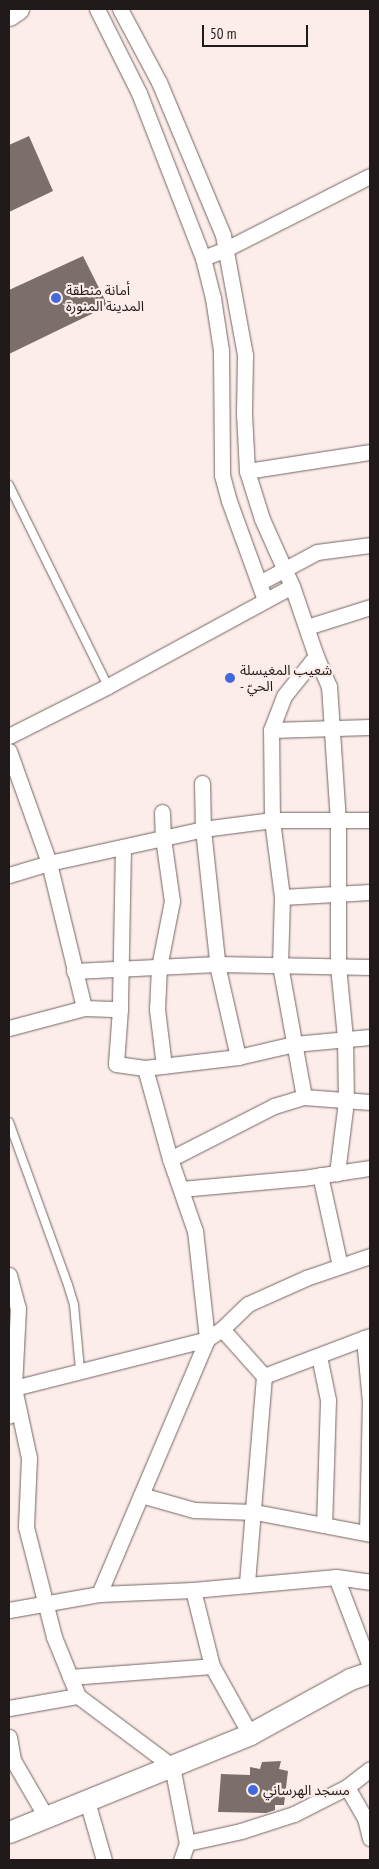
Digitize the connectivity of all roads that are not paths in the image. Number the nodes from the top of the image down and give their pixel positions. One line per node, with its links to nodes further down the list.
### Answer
1 (18, 9): 4 (main road)
2 (97, 9): 6 (street)
3 (120, 9): 5 (street)
4 (9, 15)
5 (159, 82): 6 (street); 8 (street)
6 (139, 93): 9 (street)
7 (370, 176): 8 (street)
8 (226, 249): 9 (street); 11 (street)
9 (203, 258): 15 (street)
10 (370, 452): 11 (street)
11 (247, 471): 14 (street)
12 (9, 485): 21 (lane)
13 (370, 545): 14 (street)
14 (284, 568): 15 (street); 16 (street)
15 (259, 583): 17 (street)
16 (292, 586): 17 (street); 19 (street)
17 (265, 600): 21 (street)
18 (370, 607): 19 (street)
19 (306, 627): 20 (street)
20 (316, 656): 22 (street); 24 (street)
21 (108, 686): 25 (street)
22 (333, 727): 23 (street); 24 (street); 31 (street)
23 (370, 727)
24 (272, 730): 29 (street)
25 (9, 736)
26 (9, 751): 35 (street)
27 (202, 783): 32 (street)
28 (162, 812): 33 (street)
29 (272, 820): 31 (street); 32 (street); 39 (street)
30 (370, 820): 31 (street)
31 (338, 821): 38 (street)
32 (203, 829): 33 (street); 40 (street)
33 (163, 838): 34 (street); 44 (street)
34 (123, 847): 35 (street); 43 (street)
35 (49, 863): 36 (street); 46 (street)
36 (9, 875)
37 (370, 892): 38 (street)
38 (338, 894): 39 (street); 42 (street)
39 (282, 896): 41 (street)
40 (218, 964): 41 (street); 44 (street); 53 (street)
41 (280, 965): 42 (street); 52 (street)
42 (338, 966): 45 (street); 51 (street)
43 (121, 967): 44 (street); 46 (street); 48 (street)
44 (159, 967): 54 (street)
45 (370, 967)
46 (74, 970): 47 (street)
47 (84, 1008): 48 (street); 49 (street)
48 (120, 1009): 55 (street)
49 (9, 1028)
50 (370, 1037): 51 (street)
51 (345, 1038): 52 (street); 57 (street)
52 (294, 1044): 53 (street); 56 (street)
53 (238, 1057): 54 (street)
54 (164, 1066): 55 (street)
55 (145, 1068): 60 (street)
56 (304, 1097): 57 (street); 60 (street)
57 (346, 1101): 58 (street); 62 (street)
58 (370, 1102)
59 (9, 1122): 72 (lane)
60 (170, 1159): 64 (street)
61 (370, 1168): 62 (street)
62 (337, 1173): 63 (street)
63 (320, 1175): 64 (street); 66 (street)
64 (181, 1189): 70 (street)
65 (370, 1256): 66 (street)
66 (340, 1266): 68 (street)
67 (9, 1275): 74 (street)
68 (222, 1329): 70 (street); 73 (street)
69 (367, 1337): 71 (street); 75 (street)
70 (208, 1339): 72 (street); 77 (street)
71 (319, 1356): 73 (street); 79 (street)
72 (80, 1370): 74 (street)
73 (264, 1376): 78 (street)
74 (12, 1385): 76 (street); 86 (street)
75 (370, 1402): 80 (street)
76 (9, 1416)
77 (141, 1495): 78 (street); 85 (street)
78 (255, 1512): 79 (street); 83 (street)
79 (324, 1525): 80 (street)
80 (368, 1534)
81 (336, 1577): 82 (street); 83 (street); 89 (street)
82 (370, 1582)
83 (247, 1585): 84 (street)
84 (193, 1590): 85 (street); 88 (street)
85 (99, 1594): 86 (street)
86 (45, 1602): 87 (street); 91 (street)
87 (9, 1610)
88 (212, 1666): 91 (street); 94 (street)
89 (370, 1666)
90 (370, 1672): 94 (main road)
91 (70, 1677): 92 (street)
92 (78, 1696): 93 (street); 96 (street)
93 (9, 1708)
94 (250, 1734): 96 (main road)
95 (9, 1737): 100 (street)
96 (172, 1766): 99 (main road); 103 (street)
97 (370, 1769): 98 (street)
98 (347, 1787): 102 (street); 103 (street)
99 (87, 1801): 100 (main road); 104 (street)
100 (46, 1817): 101 (main road)
101 (9, 1832)
102 (370, 1838)
103 (187, 1843): 105 (street)
104 (104, 1860)
105 (181, 1860)

